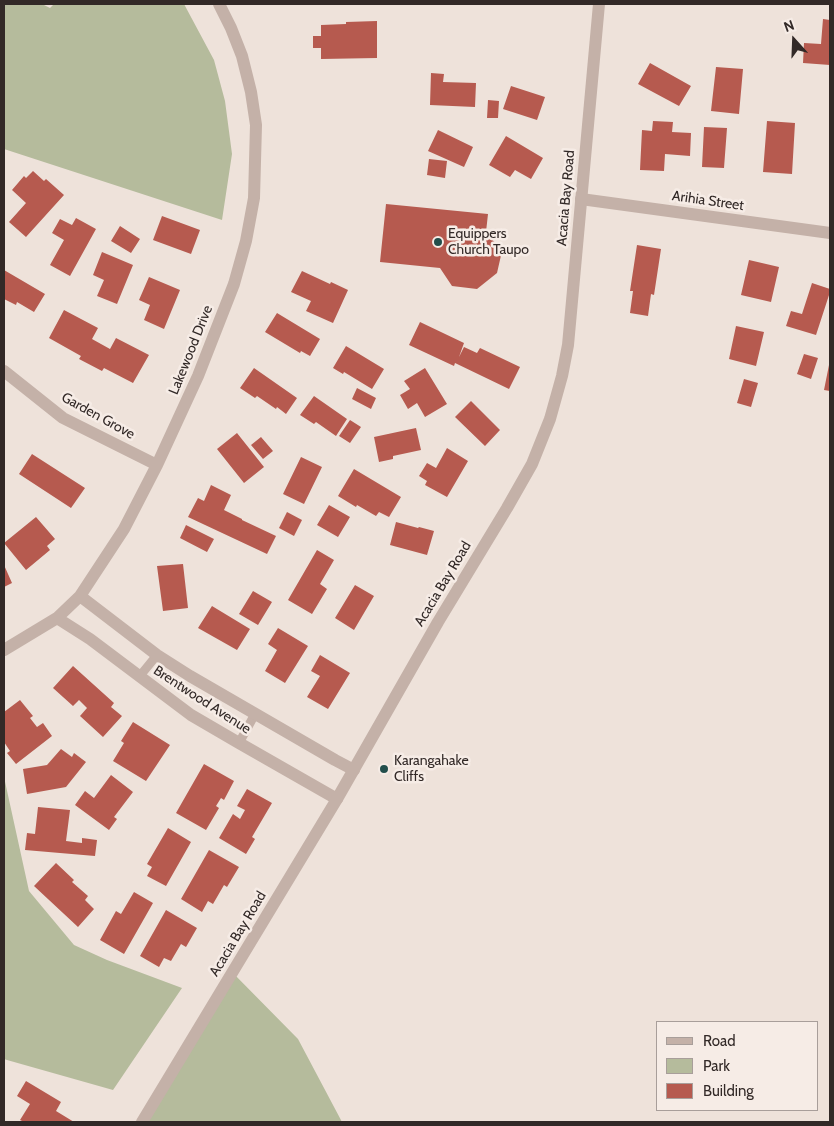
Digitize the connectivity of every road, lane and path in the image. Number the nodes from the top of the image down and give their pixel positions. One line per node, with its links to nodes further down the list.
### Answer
1 (219, 4): 6 (street, Lakewood Drive)
2 (599, 4): 3 (street, Acacia Bay Road)
3 (581, 199): 4 (street, Arihia Street); 14 (street, Acacia Bay Road)
4 (830, 233)
5 (4, 371): 6 (street, Garden Grove)
6 (157, 465): 7 (street, Lakewood Drive)
7 (80, 596): 8 (street, Lakewood Drive); 10 (street, Brentwood Avenue)
8 (57, 618): 9 (street, Lakewood Drive); 11 (street, Brentwood Avenue)
9 (4, 650)
10 (158, 655): 11 (lane); 12 (street, Brentwood Avenue)
11 (139, 677): 13 (street, Brentwood Avenue)
12 (255, 714): 13 (lane); 14 (street, Brentwood Avenue)
13 (239, 743): 15 (street, Brentwood Avenue)
14 (354, 770): 15 (street, Acacia Bay Road)
15 (336, 800): 16 (street, Acacia Bay Road)
16 (142, 1122)

